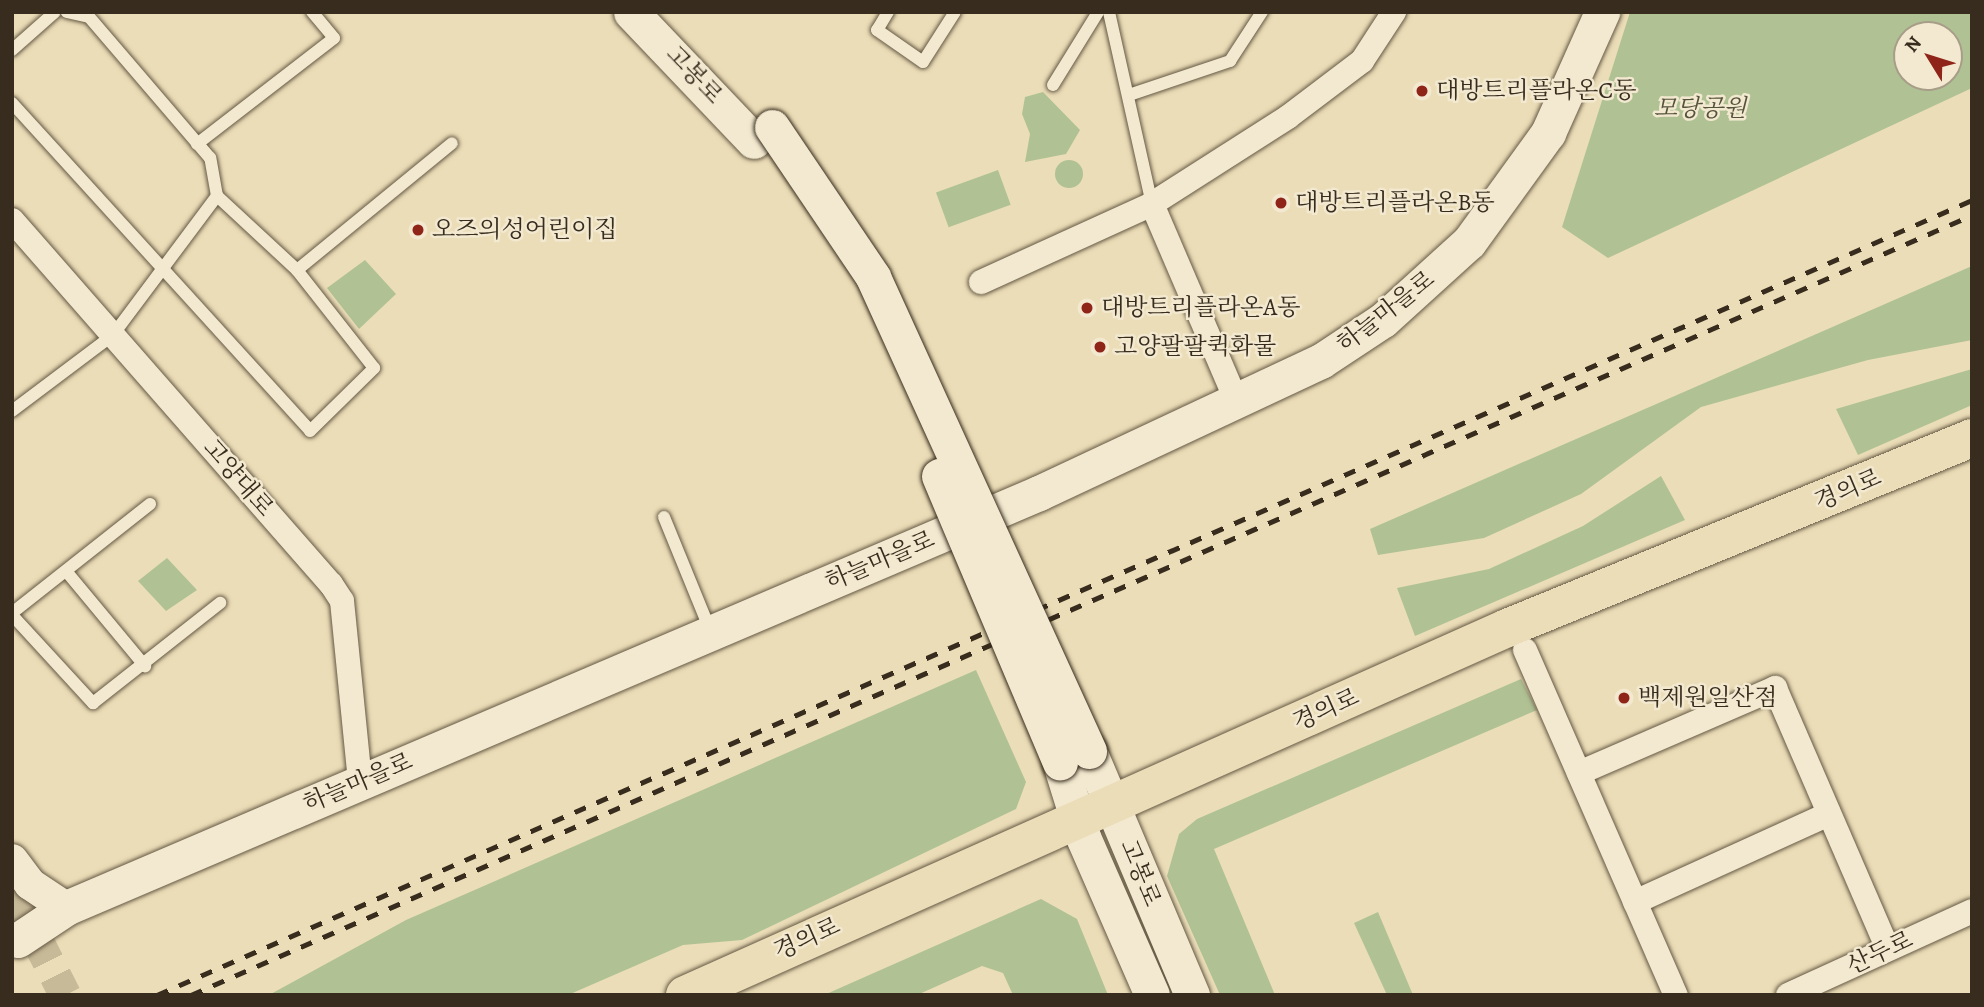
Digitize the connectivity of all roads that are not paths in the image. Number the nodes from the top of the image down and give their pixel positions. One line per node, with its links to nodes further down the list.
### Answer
1 (55, 12): 13 (lane)
2 (67, 12): 18 (lane)
3 (312, 12): 18 (lane)
4 (631, 12): 17 (main road, 고봉로)
5 (657, 12): 17 (main road, 고봉로)
6 (888, 12): 7 (lane)
7 (955, 12)
8 (1098, 12): 14 (lane)
9 (1109, 12): 15 (lane)
10 (1262, 12): 15 (lane)
11 (1394, 12): 21 (street)
12 (1602, 12): 27 (main road, 하늘마을로)
13 (12, 50)
14 (1053, 85)
15 (1129, 95): 21 (lane)
16 (12, 103): 23 (lane)
17 (763, 134): 42 (main road, 고봉로, bridge)
18 (197, 144): 20 (lane)
19 (452, 144): 24 (lane)
20 (217, 196): 23 (lane); 24 (lane)
21 (1152, 204): 25 (street); 27 (street)
22 (12, 219): 26 (street, 고양대로)
23 (165, 268): 24 (lane); 26 (lane)
24 (297, 270)
25 (981, 282)
26 (113, 335): 28 (lane); 40 (street, 고양대로)
27 (1237, 402): 36 (main road, 하늘마을로)
28 (12, 411)
29 (1972, 438): 42 (main road, 경의로)
30 (1972, 466): 37 (main road, 경의로)
31 (150, 504): 33 (lane)
32 (664, 517): 36 (lane)
33 (66, 571): 35 (lane); 38 (lane)
34 (220, 603): 38 (lane)
35 (12, 614): 38 (lane)
36 (712, 632): 40 (main road, 하늘마을로)
37 (1525, 650): 39 (street); 42 (main road, 경의로)
38 (145, 666)
39 (1578, 773): 41 (street); 44 (street)
40 (360, 782): 45 (main road, 하늘마을로)
41 (1829, 814): 44 (street); 48 (street)
42 (1098, 821): 49 (main road, 경의로); 50 (main road, 경의로); 51 (main road, 고봉로); 52 (main road, 고봉로)
43 (12, 860): 45 (street)
44 (1635, 902): 53 (street)
45 (66, 908): 47 (main road, 하늘마을로)
46 (1972, 911): 48 (street, 산두로)
47 (15, 940)
48 (1888, 949): 54 (street, 산두로)
49 (685, 995)
50 (745, 995)
51 (1152, 995)
52 (1192, 995)
53 (1676, 995)
54 (1788, 995)

